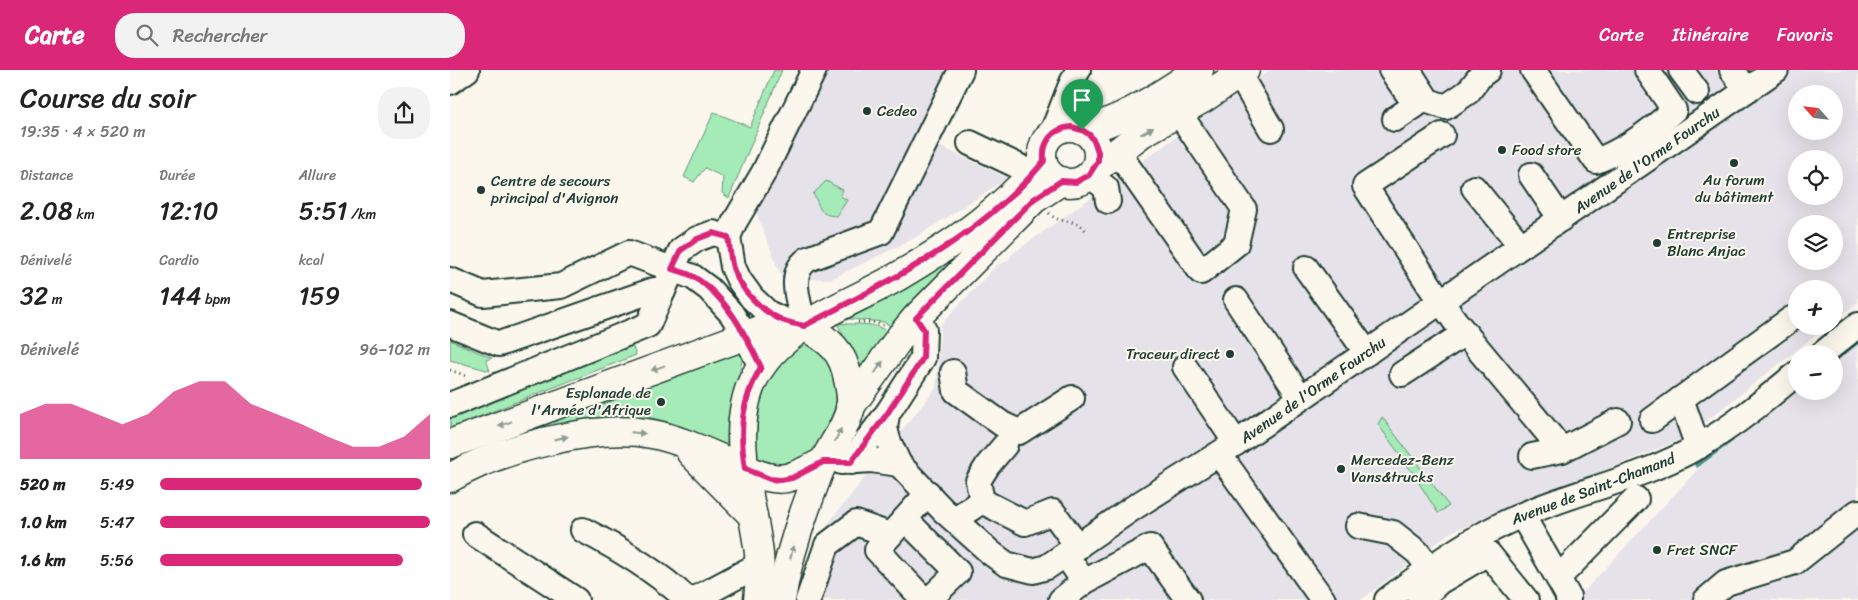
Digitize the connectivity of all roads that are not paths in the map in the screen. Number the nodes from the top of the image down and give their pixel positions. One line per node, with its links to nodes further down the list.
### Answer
1 (466, 70): 15 (street)
2 (814, 70): 34 (street)
3 (961, 70): 47 (street)
4 (1078, 70): 16 (street)
5 (1199, 70): 20 (main road)
6 (1392, 70): 19 (street)
7 (1408, 70): 8 (street)
8 (1488, 70)
9 (1533, 70): 25 (street)
10 (1647, 70): 25 (street)
11 (1681, 70): 17 (street)
12 (1776, 70): 14 (street, Avenue de l'Orme Fourchu)
13 (1242, 72): 18 (main road); 21 (street)
14 (1738, 76): 28 (street, Avenue de l'Orme Fourchu)
15 (450, 82)
16 (1068, 91): 20 (street); 26 (street)
17 (1697, 92)
18 (1179, 113): 24 (main road, one-way to 18); 24 (street)
19 (1395, 119)
20 (1080, 129): 26 (main road); 27 (main road)
21 (1271, 130)
22 (1442, 135): 42 (street)
23 (970, 143): 26 (street)
24 (1116, 151): 27 (main road)
25 (1612, 155): 28 (street)
26 (1047, 163): 27 (main road); 43 (main road); 47 (main road)
27 (1092, 172): 31 (street)
28 (1628, 172): 32 (street, Avenue de l'Orme Fourchu)
29 (1531, 175): 32 (street)
30 (1474, 188): 35 (street)
31 (1108, 201)
32 (1561, 219): 35 (street, Avenue de l'Orme Fourchu)
33 (1377, 232): 42 (street)
34 (728, 237): 37 (street); 47 (street)
35 (1521, 246): 42 (street, Avenue de l'Orme Fourchu)
36 (1306, 268): 51 (street)
37 (672, 269): 38 (street); 39 (street); 41 (street)
38 (450, 280)
39 (663, 291): 45 (street); 61 (street)
40 (1236, 300): 59 (street)
41 (723, 304): 49 (street); 52 (street)
42 (1436, 305): 48 (street); 51 (street, Avenue de l'Orme Fourchu)
43 (916, 318): 62 (main road, one-way to 43); 63 (street)
44 (1788, 321): 60 (street)
45 (450, 324)
46 (1858, 325): 50 (street)
47 (804, 326): 49 (main road); 53 (main road); 62 (main road)
48 (1465, 333): 56 (street); 71 (street)
49 (746, 336): 52 (main road); 53 (street)
50 (1833, 345)
51 (1367, 352): 59 (street, Avenue de l'Orme Fourchu)
52 (696, 355): 67 (main road, one-way to 67)
53 (761, 367): 76 (main road)
54 (1185, 367): 70 (street)
55 (953, 372): 58 (street)
56 (1402, 374)
57 (1788, 380): 69 (street, Avenue de Saint-Chamand)
58 (1072, 398)
59 (1301, 398): 70 (street, Avenue de l'Orme Fourchu)
60 (1681, 399): 64 (street); 69 (street)
61 (450, 405)
62 (850, 407): 73 (main road, one-way to 62)
63 (887, 414): 74 (street); 75 (street, Avenue de l'Orme Fourchu)
64 (1652, 420)
65 (1618, 421): 71 (street)
66 (681, 443): 76 (main road); 77 (main road, one-way to 66); 83 (main road)
67 (450, 444)
68 (1005, 445): 80 (street)
69 (1698, 447): 82 (street, Avenue de Saint-Chamand)
70 (1228, 448): 89 (street, Avenue de l'Orme Fourchu); 104 (street)
71 (1562, 450): 72 (street)
72 (1532, 456)
73 (823, 462): 74 (street); 76 (main road); 98 (main road, one-way to 73)
74 (851, 462): 75 (street)
75 (899, 464): 78 (street, Avenue de l'Orme Fourchu)
76 (745, 469): 83 (main road)
77 (450, 478)
78 (928, 494): 84 (street, Avenue de l'Orme Fourchu); 86 (street)
79 (1636, 499): 92 (street)
80 (982, 501): 84 (street); 89 (street)
81 (1858, 512): 109 (street)
82 (1522, 515): 91 (street, Avenue de Saint-Chamand); 92 (street)
83 (753, 516): 90 (main road)
84 (955, 519): 89 (street, Avenue de l'Orme Fourchu)
85 (1358, 526): 91 (street)
86 (897, 527): 99 (street); 100 (street); 101 (street)
87 (584, 530): 95 (street)
88 (475, 534): 94 (street)
89 (1072, 551): 93 (street)
90 (760, 564): 96 (street); 97 (main road)
91 (1430, 568): 105 (street, Avenue de Saint-Chamand)
92 (1558, 578): 108 (street)
93 (1084, 582): 102 (street); 103 (street)
94 (576, 600)
95 (688, 600)
96 (693, 600)
97 (758, 600)
98 (781, 600)
99 (808, 600)
100 (924, 600)
101 (929, 600)
102 (1061, 600)
103 (1188, 600)
104 (1323, 600)
105 (1387, 600)
106 (1420, 600): 107 (street)
107 (1526, 600)
108 (1568, 600)
109 (1706, 600)

